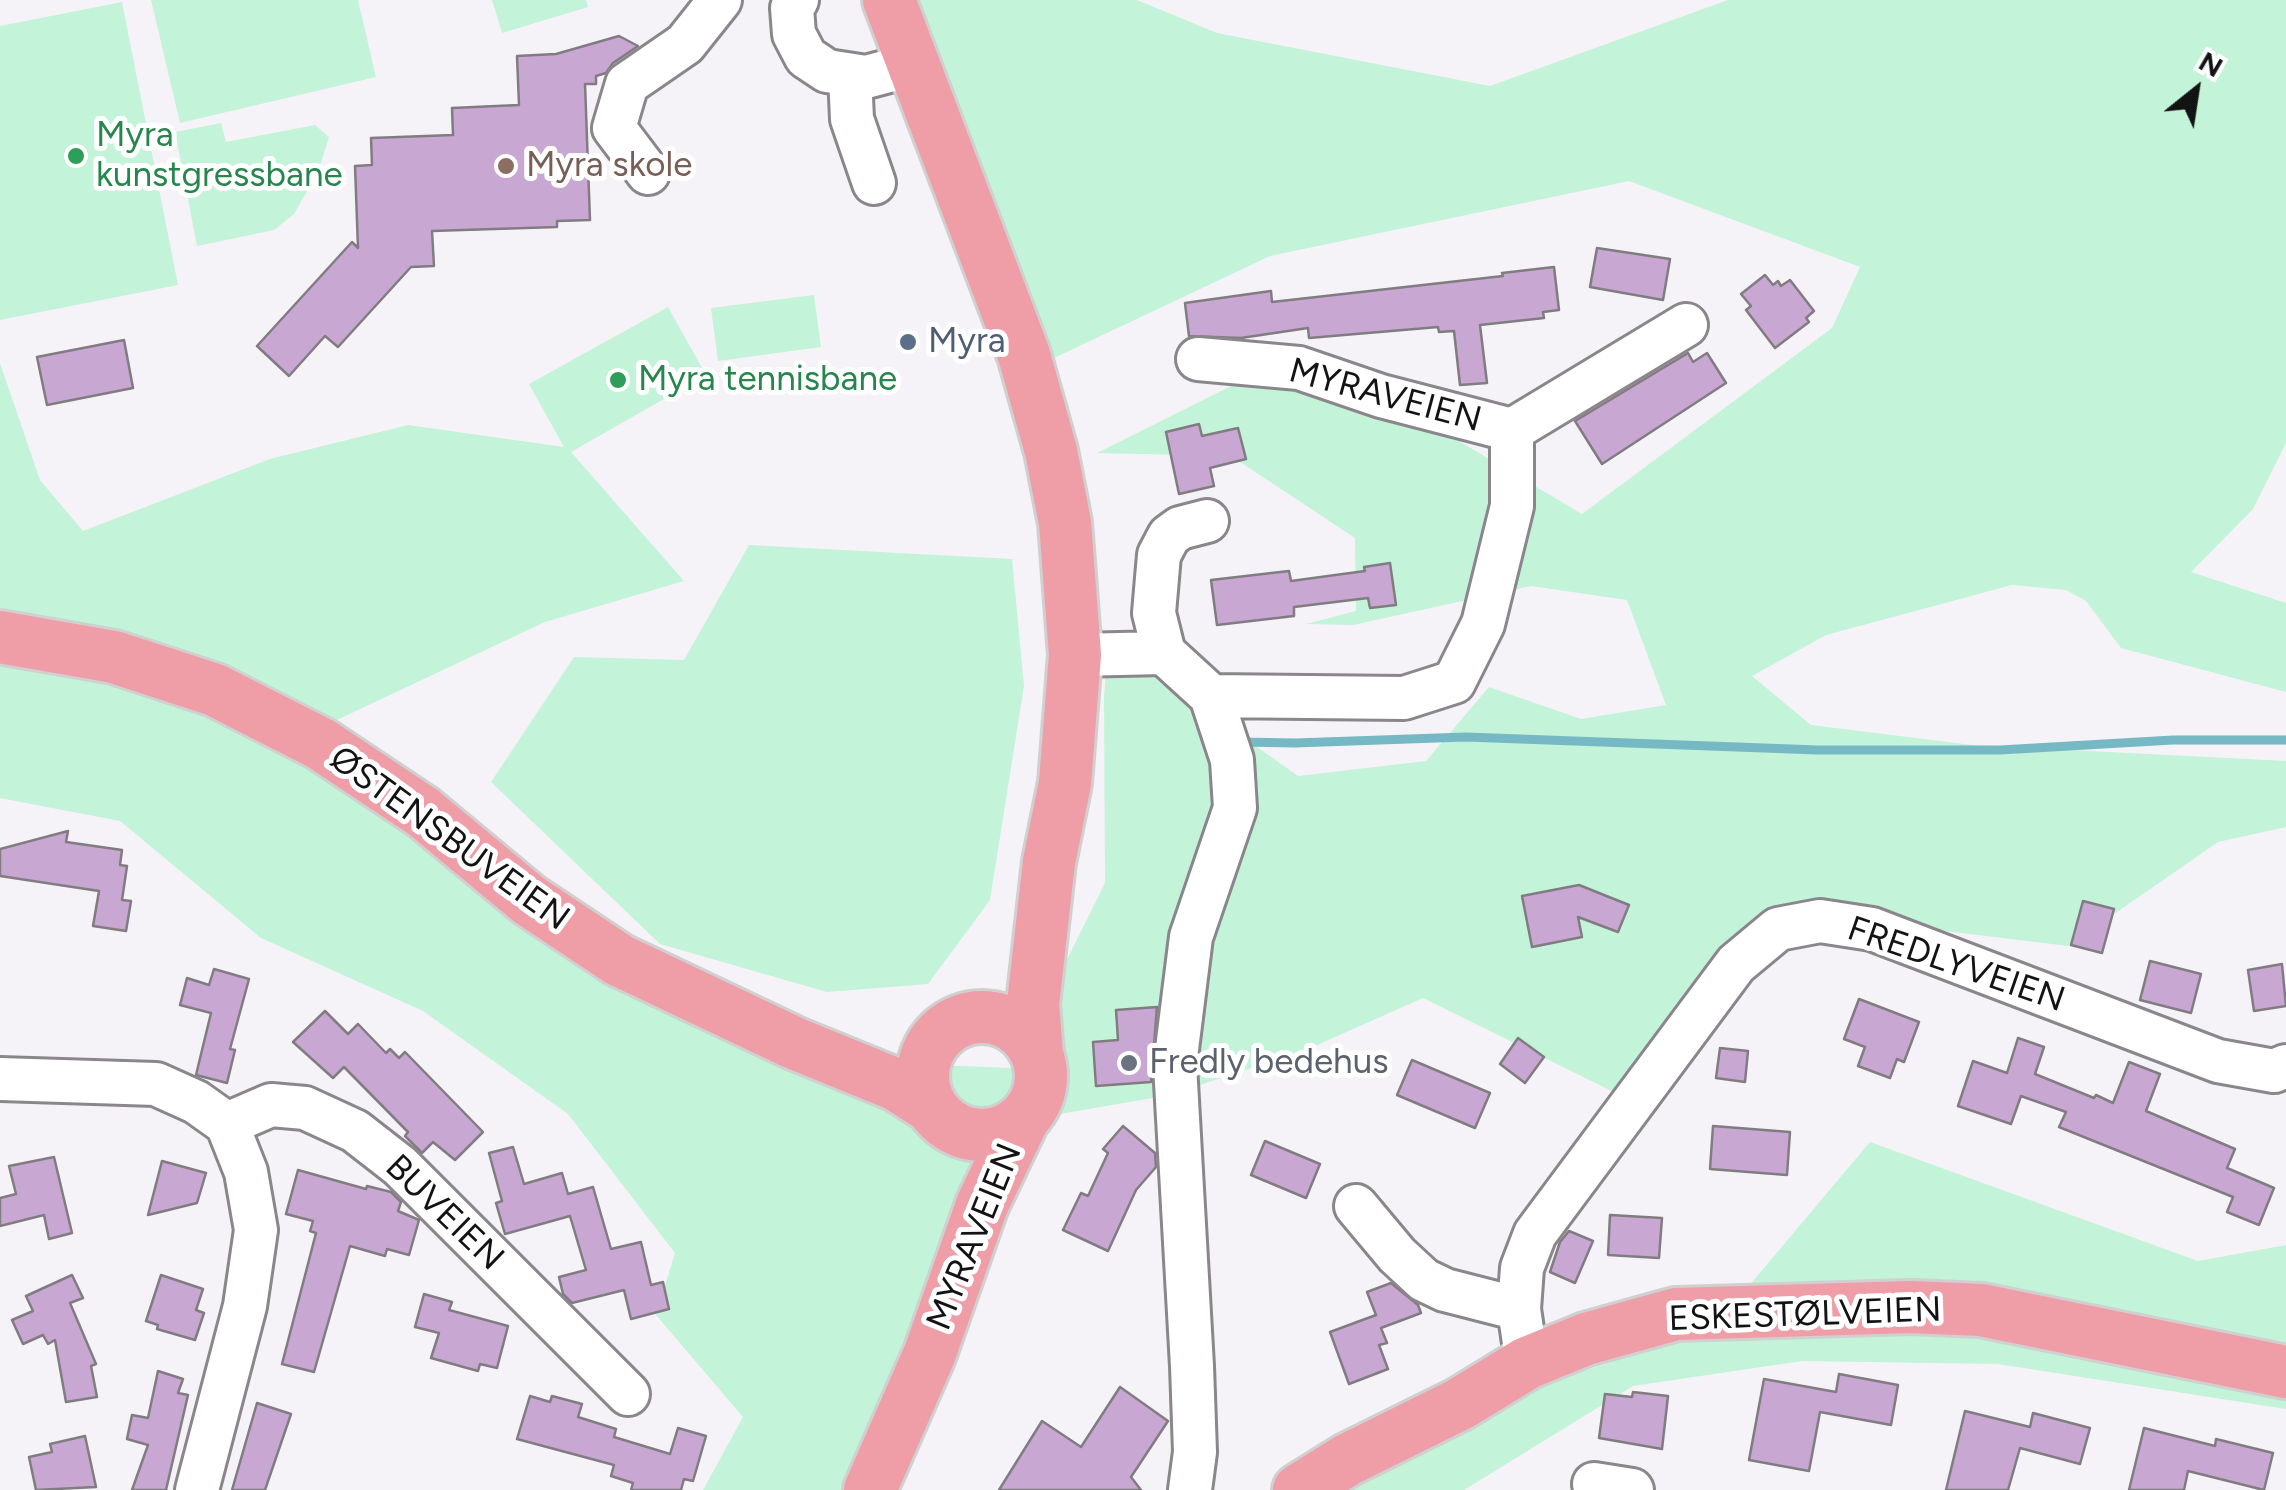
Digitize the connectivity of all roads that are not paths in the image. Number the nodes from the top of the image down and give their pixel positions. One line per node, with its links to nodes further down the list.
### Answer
1 (720, 0): 6 (street)
2 (797, 0): 5 (street)
3 (889, 0): 4 (main road)
4 (914, 64): 5 (street); 14 (main road)
5 (850, 75): 7 (street)
6 (648, 173)
7 (874, 183)
8 (1686, 325): 10 (street)
9 (1198, 359): 10 (street, MYRAVEIEN)
10 (1512, 430): 15 (street, MYRAVEIEN)
11 (1207, 521): 13 (street)
12 (0, 637): 17 (main road, ØSTENSBUVEIEN)
13 (1164, 653): 14 (street); 15 (street)
14 (1075, 655): 16 (main road)
15 (1212, 696): 33 (street)
16 (1049, 862): 18 (main road); 19 (main road)
17 (719, 1009): 18 (main road, ØSTENSBUVEIEN); 22 (main road, ØSTENSBUVEIEN)
18 (942, 1034): 19 (main road); 22 (main road)
19 (1037, 1054): 23 (main road)
20 (2286, 1066): 26 (street, FREDLYVEIEN)
21 (0, 1079): 24 (street)
22 (939, 1116): 23 (main road); 27 (main road, MYRAVEIEN)
23 (1022, 1121): 27 (main road, MYRAVEIEN)
24 (227, 1124): 30 (street, BUVEIEN); 31 (street)
25 (1356, 1206): 26 (street)
26 (1519, 1309): 28 (street, FREDLYVEIEN)
27 (930, 1353): 32 (main road, MYRAVEIEN)
28 (1527, 1363): 29 (main road, ESKESTØLVEIEN); 34 (main road, ESKESTØLVEIEN)
29 (2286, 1372)
30 (628, 1394)
31 (197, 1490)
32 (870, 1490)
33 (1190, 1490)
34 (1299, 1490)

